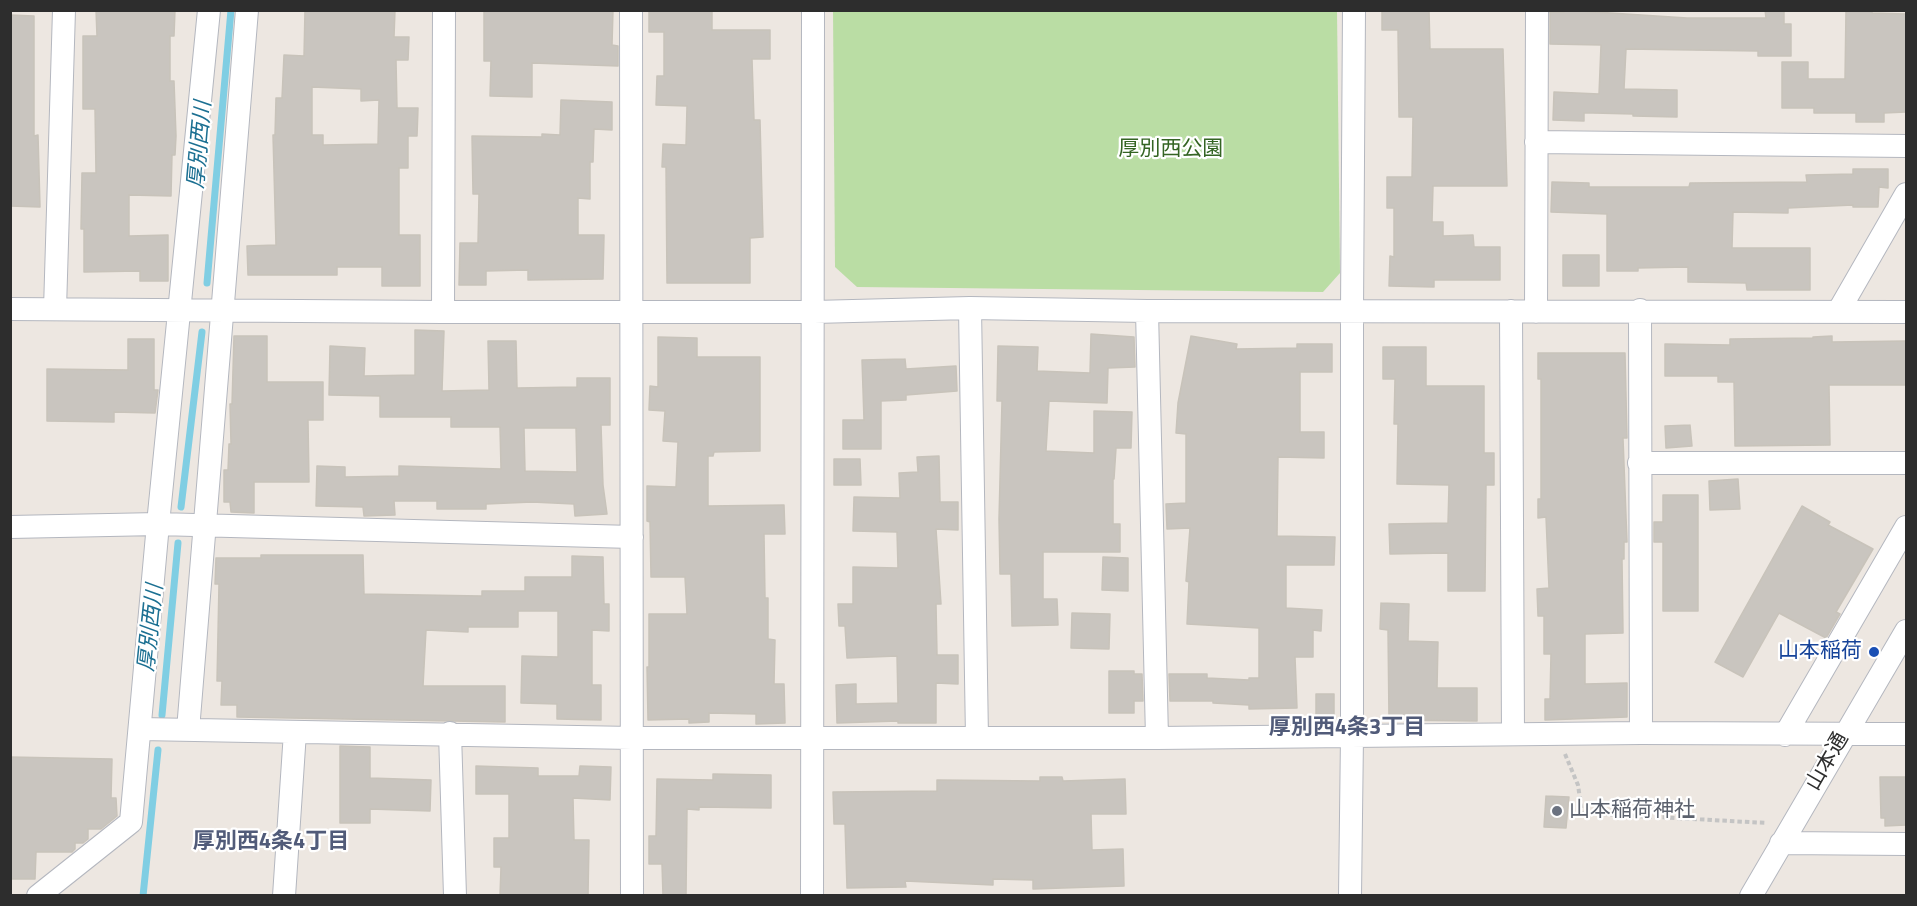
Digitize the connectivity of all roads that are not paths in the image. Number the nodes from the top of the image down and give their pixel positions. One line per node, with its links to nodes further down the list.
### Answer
1 (64, 10): 13 (street)
2 (209, 10): 18 (street)
3 (247, 10): 19 (street)
4 (444, 10): 21 (street)
5 (631, 10): 22 (street)
6 (813, 10): 23 (street)
7 (1354, 10): 15 (street)
8 (1537, 10): 9 (street)
9 (1536, 142): 10 (street); 24 (street)
10 (1906, 146)
11 (1906, 194): 25 (street)
12 (10, 309): 13 (street)
13 (55, 309): 18 (street)
14 (970, 309): 20 (street); 23 (street); 47 (street)
15 (1352, 310): 16 (street); 20 (street); 44 (street)
16 (1511, 310): 24 (street); 41 (street)
17 (1640, 310): 24 (street); 25 (street); 27 (street)
18 (180, 311): 19 (street); 29 (street)
19 (221, 311): 21 (street); 30 (street)
20 (1148, 311): 48 (street)
21 (443, 312): 22 (street)
22 (632, 312): 23 (street); 33 (street)
23 (814, 312): 46 (street)
24 (1536, 312)
25 (1838, 312): 26 (street)
26 (1906, 312)
27 (1639, 463): 28 (street); 39 (street)
28 (1906, 463)
29 (158, 524): 30 (street); 31 (street); 35 (street)
30 (204, 526): 33 (street); 36 (street)
31 (10, 527)
32 (1906, 527): 43 (street)
33 (632, 537): 45 (street)
34 (1906, 630): 40 (street, 山本通)
35 (140, 729): 36 (street); 51 (street)
36 (188, 730): 37 (street)
37 (295, 732): 38 (street); 52 (street)
38 (450, 733): 45 (street); 53 (street)
39 (1641, 733): 41 (street); 43 (street)
40 (1835, 733): 42 (street); 43 (street); 49 (street, 山本通)
41 (1513, 734): 44 (street)
42 (1906, 734)
43 (1791, 735)
44 (1352, 736): 48 (street); 56 (street)
45 (632, 738): 46 (street); 54 (street)
46 (813, 738): 47 (street); 55 (street)
47 (977, 738): 48 (street)
48 (1157, 738)
49 (1781, 843): 50 (street); 57 (street, 山本通)
50 (1906, 844)
51 (38, 896)
52 (284, 896)
53 (455, 896)
54 (632, 896)
55 (812, 896)
56 (1350, 896)
57 (1751, 896)

